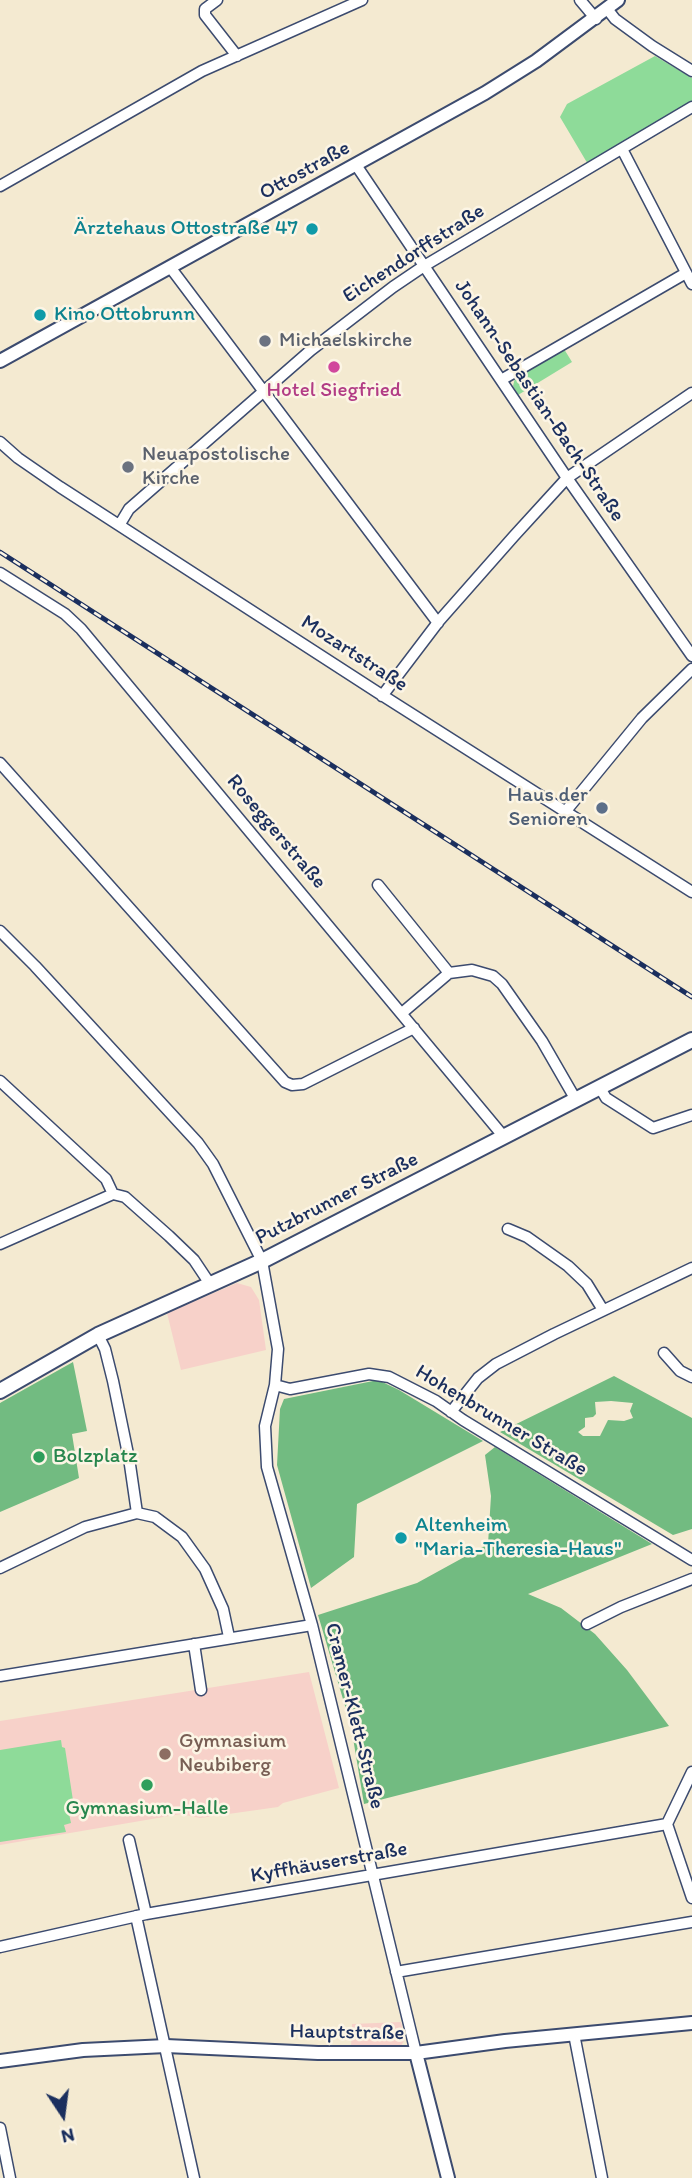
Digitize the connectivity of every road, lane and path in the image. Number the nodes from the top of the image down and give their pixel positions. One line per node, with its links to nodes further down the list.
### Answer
1 (217, 0): 7 (street)
2 (362, 0): 7 (street)
3 (580, 0): 6 (street)
4 (618, 0): 5 (street, Ottostraße)
5 (608, 10): 6 (street, Ottostraße); 8 (street)
6 (596, 19): 11 (street, Ottostraße)
7 (237, 56): 12 (street)
8 (692, 71)
9 (692, 107): 10 (street, Eichendorffstraße)
10 (622, 149): 13 (street, Eichendorffstraße); 15 (street)
11 (356, 165): 13 (street, Johann-Sebastian-Bach-Straße); 14 (street, Ottostraße)
12 (0, 186)
13 (424, 266): 18 (street, Johann-Sebastian-Bach-Straße); 19 (street, Eichendorffstraße)
14 (170, 267): 17 (street, Ottostraße); 19 (street)
15 (686, 273): 16 (street); 18 (street)
16 (692, 284)
17 (0, 361)
18 (501, 380): 22 (street, Johann-Sebastian-Bach-Straße)
19 (264, 392): 23 (street, Eichendorffstraße); 25 (street)
20 (692, 393): 22 (street)
21 (0, 442): 23 (street, Mozartstraße)
22 (567, 478): 25 (street); 26 (street, Johann-Sebastian-Bach-Straße)
23 (120, 524): 28 (street, Mozartstraße)
24 (0, 573): 35 (street, Roseggerstraße)
25 (438, 623): 28 (street)
26 (692, 656)
27 (692, 669): 30 (street)
28 (382, 695): 30 (street, Mozartstraße)
29 (0, 763): 36 (street)
30 (565, 812): 32 (street, Mozartstraße)
31 (378, 886): 34 (street)
32 (692, 892)
33 (0, 932): 46 (street, Cramer-Klett-Straße)
34 (449, 974): 35 (street); 40 (street)
35 (401, 1013): 36 (street, Roseggerstraße)
36 (414, 1028): 42 (street, Roseggerstraße)
37 (692, 1040): 39 (main road, Putzbrunner Straße)
38 (0, 1081): 43 (street)
39 (600, 1088): 40 (main road, Putzbrunner Straße); 41 (street)
40 (576, 1100): 42 (main road, Putzbrunner Straße)
41 (691, 1114)
42 (504, 1137): 46 (main road, Putzbrunner Straße)
43 (113, 1194): 45 (street); 48 (street)
44 (508, 1230): 49 (street)
45 (3, 1240)
46 (262, 1261): 48 (main road, Putzbrunner Straße); 53 (street, Cramer-Klett-Straße)
47 (692, 1268): 49 (street)
48 (210, 1284): 50 (main road, Putzbrunner Straße)
49 (603, 1310): 55 (street)
50 (98, 1335): 54 (main road, Putzbrunner Straße); 56 (street)
51 (664, 1353): 52 (street)
52 (692, 1377)
53 (275, 1385): 55 (street, Hohenbrunner Straße); 61 (street, Cramer-Klett-Straße)
54 (0, 1391)
55 (451, 1412): 57 (street, Hohenbrunner Straße)
56 (137, 1513): 58 (street); 62 (street)
57 (692, 1560)
58 (0, 1568)
59 (692, 1578): 60 (street)
60 (587, 1624)
61 (312, 1625): 62 (street); 69 (street, Cramer-Klett-Straße)
62 (229, 1637): 63 (street)
63 (194, 1644): 64 (street); 65 (street)
64 (0, 1676)
65 (201, 1690)
66 (692, 1772): 67 (street)
67 (667, 1824): 69 (street, Kyffhäuserstraße); 70 (street)
68 (130, 1840): 71 (street)
69 (373, 1876): 71 (street, Kyffhäuserstraße); 74 (street, Cramer-Klett-Straße)
70 (692, 1898)
71 (141, 1915): 73 (street, Kyffhäuserstraße); 77 (street)
72 (692, 1922): 74 (street)
73 (0, 1948)
74 (396, 1972): 78 (street, Cramer-Klett-Straße)
75 (692, 2023): 76 (street, Hauptstraße)
76 (574, 2034): 78 (street, Hauptstraße); 84 (street)
77 (166, 2046): 78 (street, Hauptstraße); 79 (street, Hauptstraße); 82 (street)
78 (416, 2053): 83 (street, Cramer-Klett-Straße)
79 (0, 2061)
80 (0, 2128): 81 (street)
81 (10, 2178)
82 (194, 2178)
83 (448, 2178)
84 (602, 2178)

